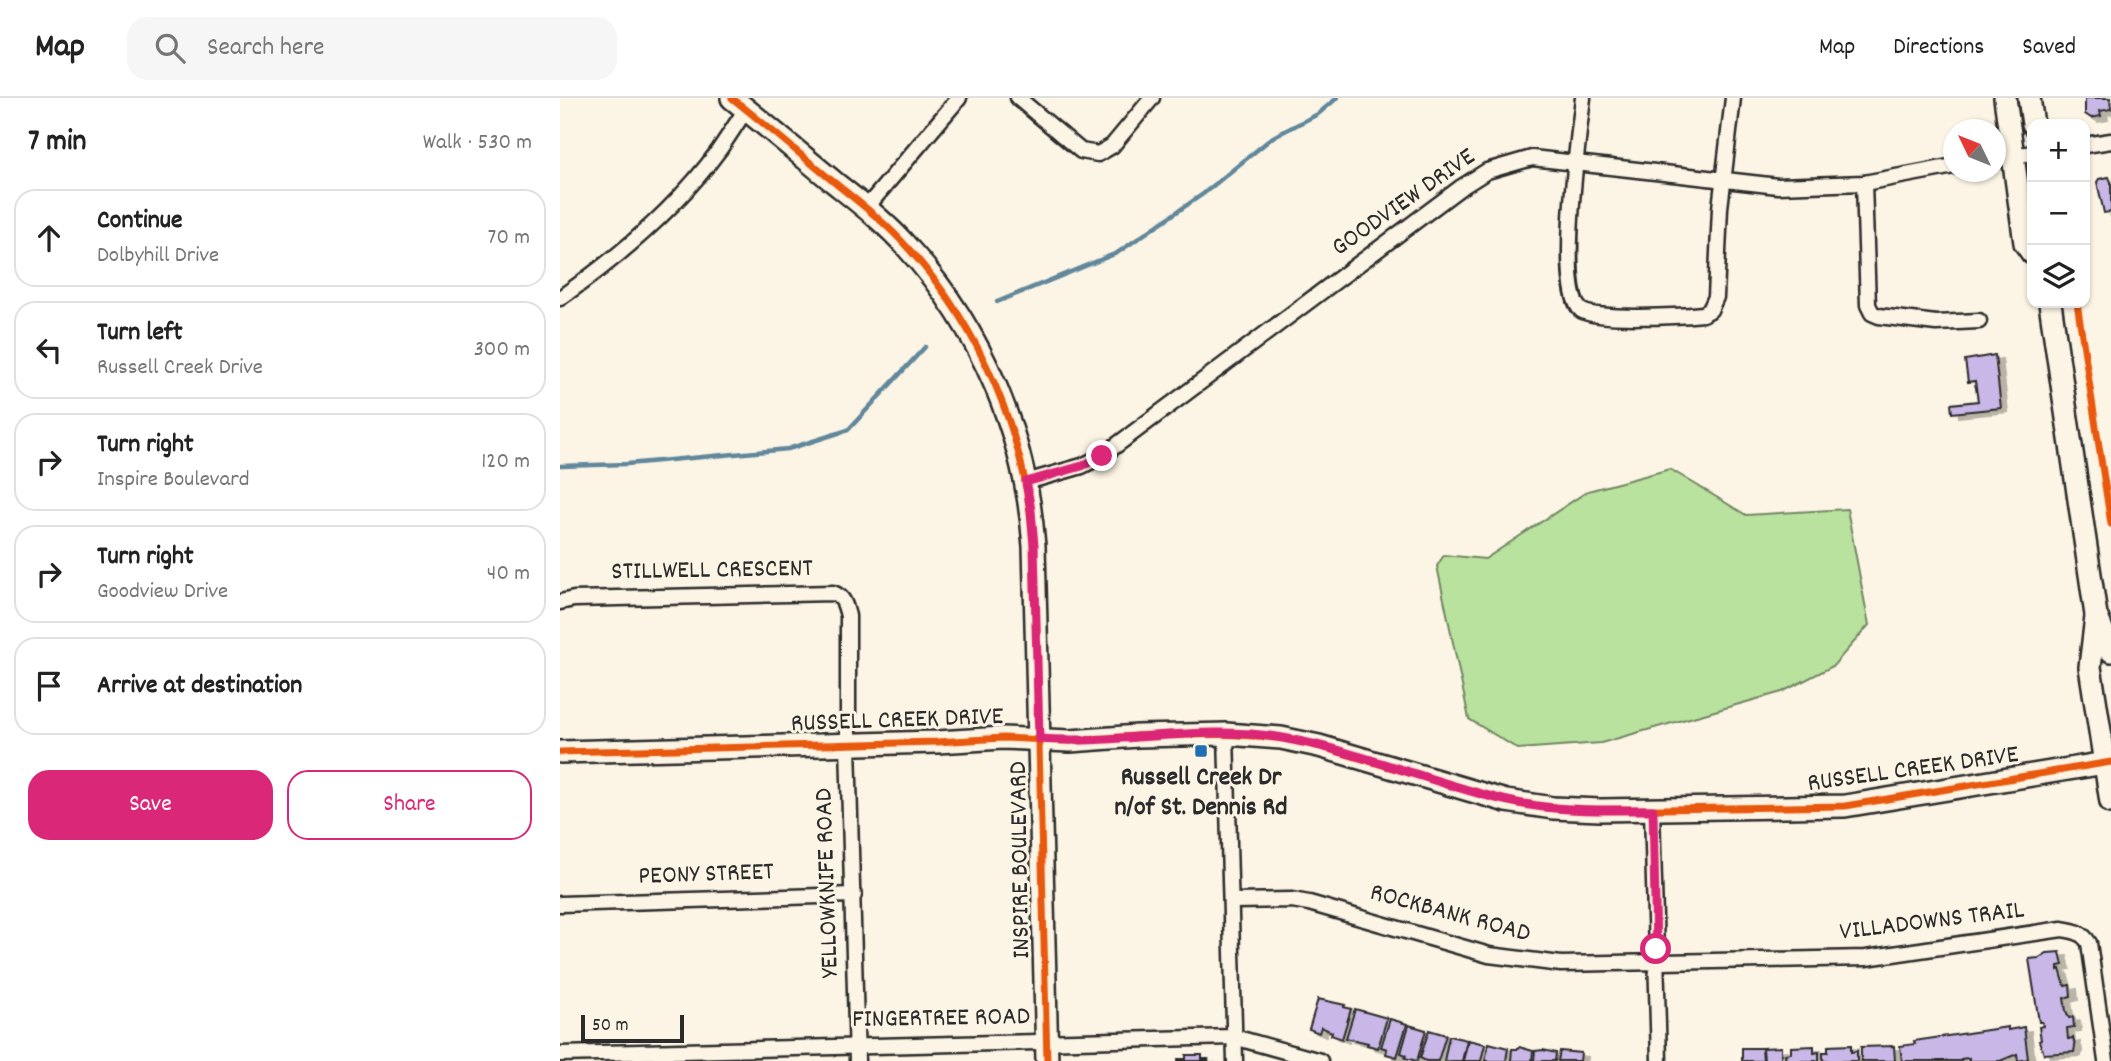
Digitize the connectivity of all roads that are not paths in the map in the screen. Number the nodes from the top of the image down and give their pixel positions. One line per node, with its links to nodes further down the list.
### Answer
1 (959, 98): 17 (street)
2 (1018, 98): 3 (street)
3 (1152, 98)
4 (1583, 98): 13 (street)
5 (1733, 98): 15 (street)
6 (2005, 98): 12 (street)
7 (2029, 98): 9 (street)
8 (739, 104): 17 (street, INSPIRE BOULEVARD); 19 (street)
9 (2032, 119)
10 (2111, 141): 11 (street)
11 (2090, 144)
12 (2013, 156): 18 (street)
13 (1576, 163): 15 (street, GOODVIEW DRIVE); 15 (street); 22 (street, GOODVIEW DRIVE)
14 (1943, 168): 16 (street, GOODVIEW DRIVE)
15 (1723, 181): 16 (street, GOODVIEW DRIVE)
16 (1864, 183): 21 (street)
17 (866, 208): 22 (street, INSPIRE BOULEVARD)
18 (2027, 246)
19 (560, 298)
20 (2051, 308): 24 (street)
21 (1979, 321)
22 (1026, 482): 27 (street, INSPIRE BOULEVARD)
23 (560, 602): 28 (street, STILLWELL CRESCENT)
24 (2096, 615): 25 (street); 30 (street)
25 (2111, 651)
26 (1226, 734): 27 (street, RUSSELL CREEK DRIVE); 32 (street, RUSSELL CREEK DRIVE); 34 (street)
27 (1039, 739): 28 (street, RUSSELL CREEK DRIVE); 39 (street, INSPIRE BOULEVARD)
28 (848, 745): 29 (street, RUSSELL CREEK DRIVE); 33 (street, YELLOWKNIFE ROAD)
29 (560, 752)
30 (2108, 763): 31 (street); 32 (street, RUSSELL CREEK DRIVE)
31 (2111, 802)
32 (1653, 810): 36 (street)
33 (853, 895): 35 (street, PEONY STREET); 38 (street, YELLOWKNIFE ROAD)
34 (1232, 901): 36 (street, ROCKBANK ROAD); 37 (street)
35 (560, 904)
36 (1657, 964): 44 (street); 45 (street, VILLADOWNS TRAIL)
37 (1234, 1037): 39 (street, FINGERTREE ROAD); 42 (street); 43 (street, FINGERTREE ROAD)
38 (857, 1046): 39 (street, FINGERTREE ROAD); 40 (street, FINGERTREE ROAD); 41 (street, YELLOWKNIFE ROAD)
39 (1047, 1051)
40 (560, 1054)
41 (858, 1061)
42 (1235, 1061)
43 (1320, 1061)
44 (1659, 1061)
45 (2106, 1061)

